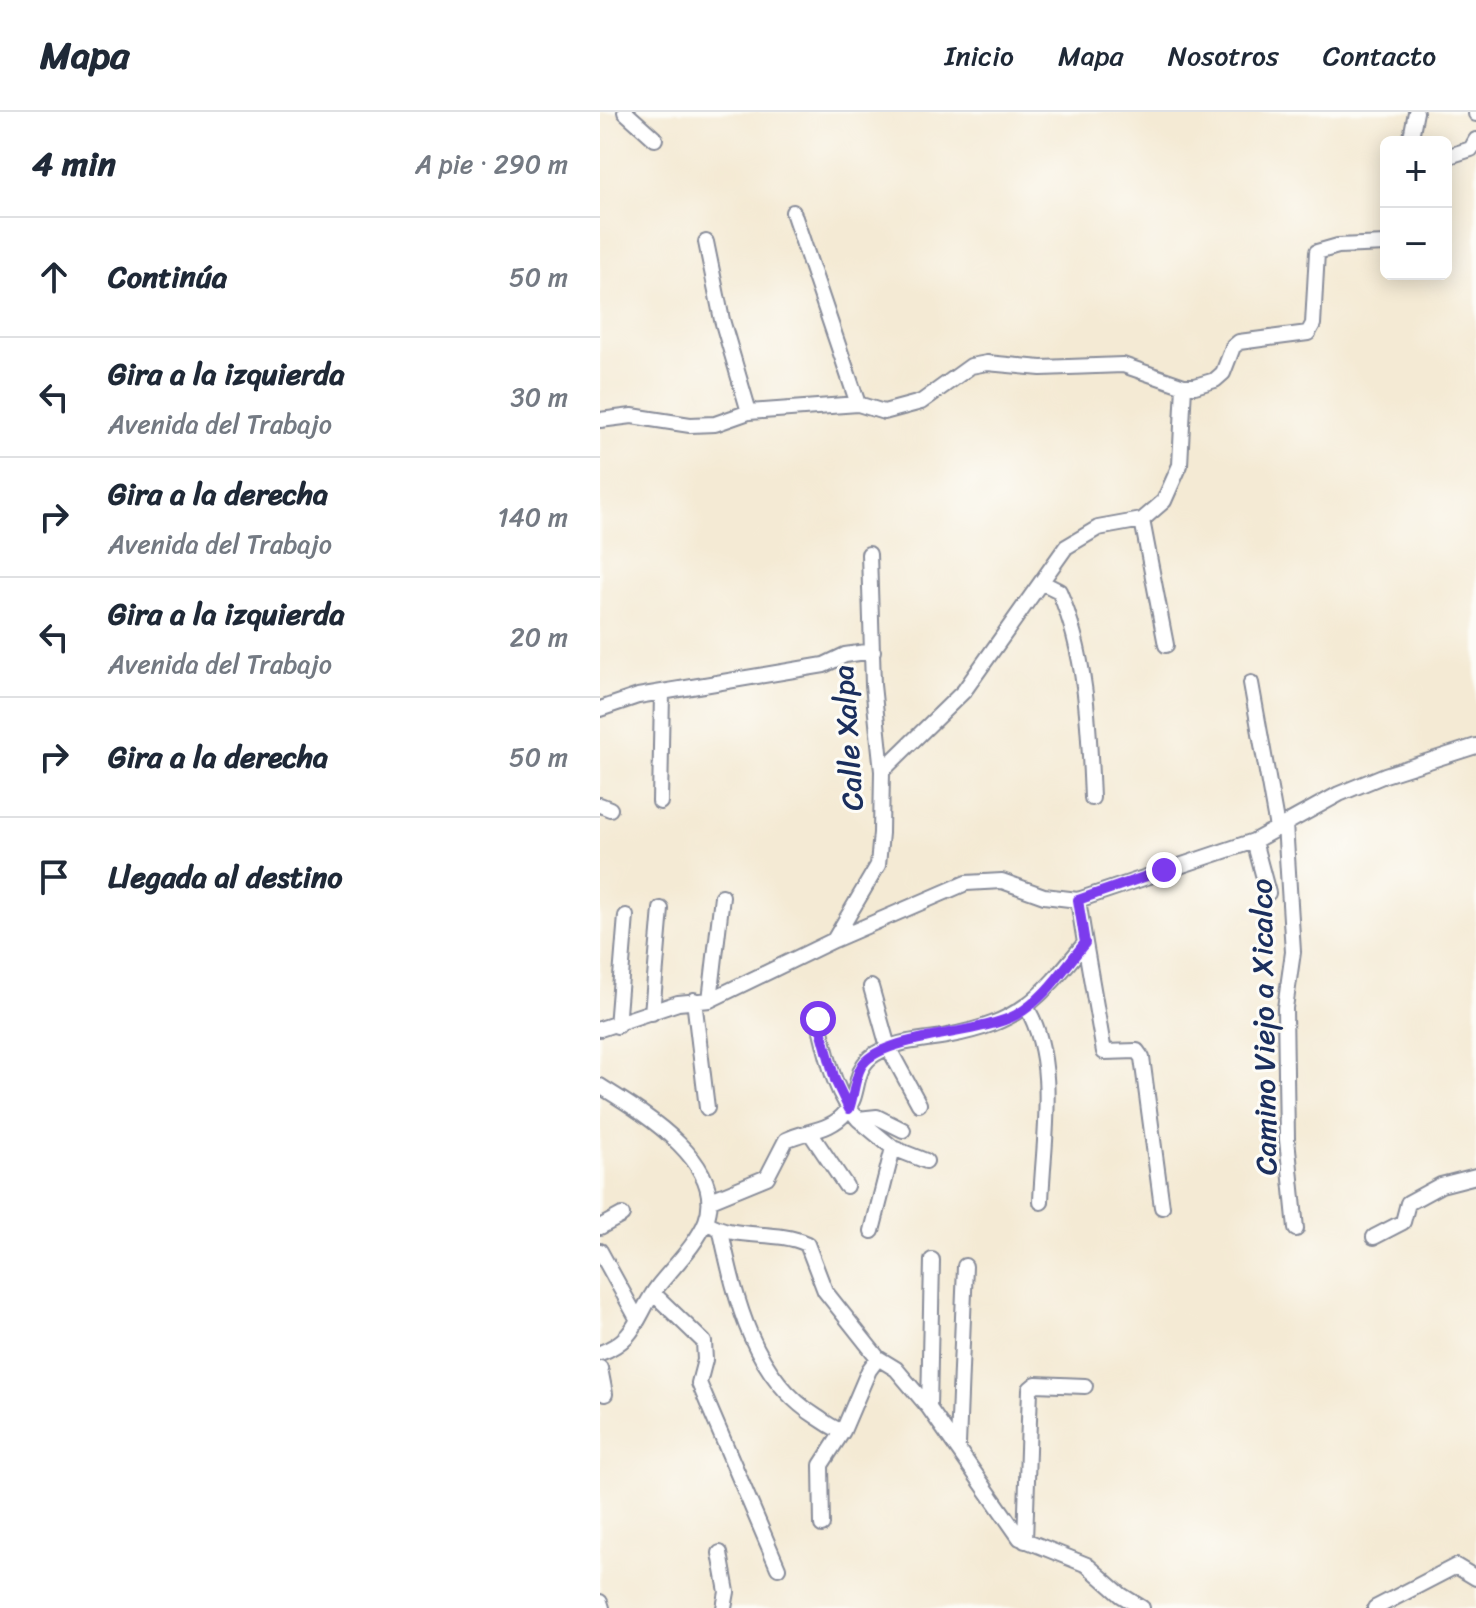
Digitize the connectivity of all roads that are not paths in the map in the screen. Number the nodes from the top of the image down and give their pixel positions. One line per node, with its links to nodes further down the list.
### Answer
1 (625, 112): 4 (street)
2 (1416, 112): 3 (street)
3 (1411, 136)
4 (655, 139)
5 (1476, 140): 6 (street)
6 (1452, 155)
7 (793, 212): 11 (street)
8 (706, 242): 12 (street)
9 (1380, 244): 10 (street)
10 (1184, 386): 11 (street); 14 (street)
11 (858, 404): 12 (street)
12 (749, 412): 13 (street)
13 (600, 420)
14 (1142, 520): 16 (street); 17 (street)
15 (869, 554): 18 (street)
16 (1043, 583): 23 (street); 24 (street)
17 (1166, 645)
18 (873, 651): 20 (street, Calle Xalpa); 23 (street, Calle Xalpa)
19 (1251, 683): 26 (street, Camino Viejo a Xicalco)
20 (662, 692): 21 (street, Calle Xalpa); 25 (street)
21 (600, 709)
22 (1476, 746): 26 (street)
23 (882, 771): 33 (street, Calle Xalpa)
24 (1092, 798)
25 (660, 802)
26 (1281, 826): 27 (street); 60 (street, Camino Viejo a Xicalco)
27 (1254, 841): 28 (street); 30 (street)
28 (1268, 893)
29 (722, 896): 37 (street)
30 (1078, 900): 33 (street); 34 (street)
31 (661, 909): 39 (street)
32 (626, 916): 41 (street)
33 (834, 940): 37 (street)
34 (1085, 943): 38 (street); 56 (street)
35 (871, 987): 43 (street)
36 (694, 1000): 37 (street); 39 (street); 46 (street)
37 (710, 1000)
38 (1027, 1008): 43 (street); 55 (street)
39 (652, 1013): 41 (street)
40 (818, 1019): 47 (street)
41 (617, 1026): 42 (street)
42 (600, 1029)
43 (888, 1047): 45 (street); 47 (street)
44 (600, 1086): 54 (street)
45 (919, 1104)
46 (707, 1108)
47 (853, 1114): 48 (street); 49 (street); 50 (street)
48 (903, 1130)
49 (811, 1134): 53 (street); 54 (street)
50 (893, 1148): 51 (street); 61 (street)
51 (926, 1161)
52 (1476, 1176): 63 (street)
53 (846, 1186)
54 (711, 1200): 58 (street)
55 (1041, 1202)
56 (1162, 1207)
57 (622, 1215): 59 (street)
58 (706, 1222): 62 (street); 67 (street)
59 (600, 1227)
60 (1296, 1229)
61 (872, 1231)
62 (721, 1232): 70 (street); 75 (street)
63 (1374, 1237)
64 (600, 1251): 68 (street)
65 (932, 1260): 74 (street)
66 (965, 1266): 76 (street)
67 (653, 1293): 68 (street); 80 (street)
68 (638, 1320): 69 (street)
69 (600, 1353)
70 (878, 1358): 74 (street); 75 (street)
71 (600, 1368): 73 (street)
72 (1085, 1386): 78 (street)
73 (605, 1394)
74 (929, 1408): 76 (street)
75 (843, 1431): 77 (street)
76 (958, 1445): 78 (street)
77 (822, 1525)
78 (1025, 1541): 85 (street)
79 (720, 1553): 84 (street)
80 (778, 1568)
81 (1476, 1578): 86 (street)
82 (600, 1602): 83 (street)
83 (602, 1608)
84 (724, 1608)
85 (1142, 1608)
86 (1375, 1608)

